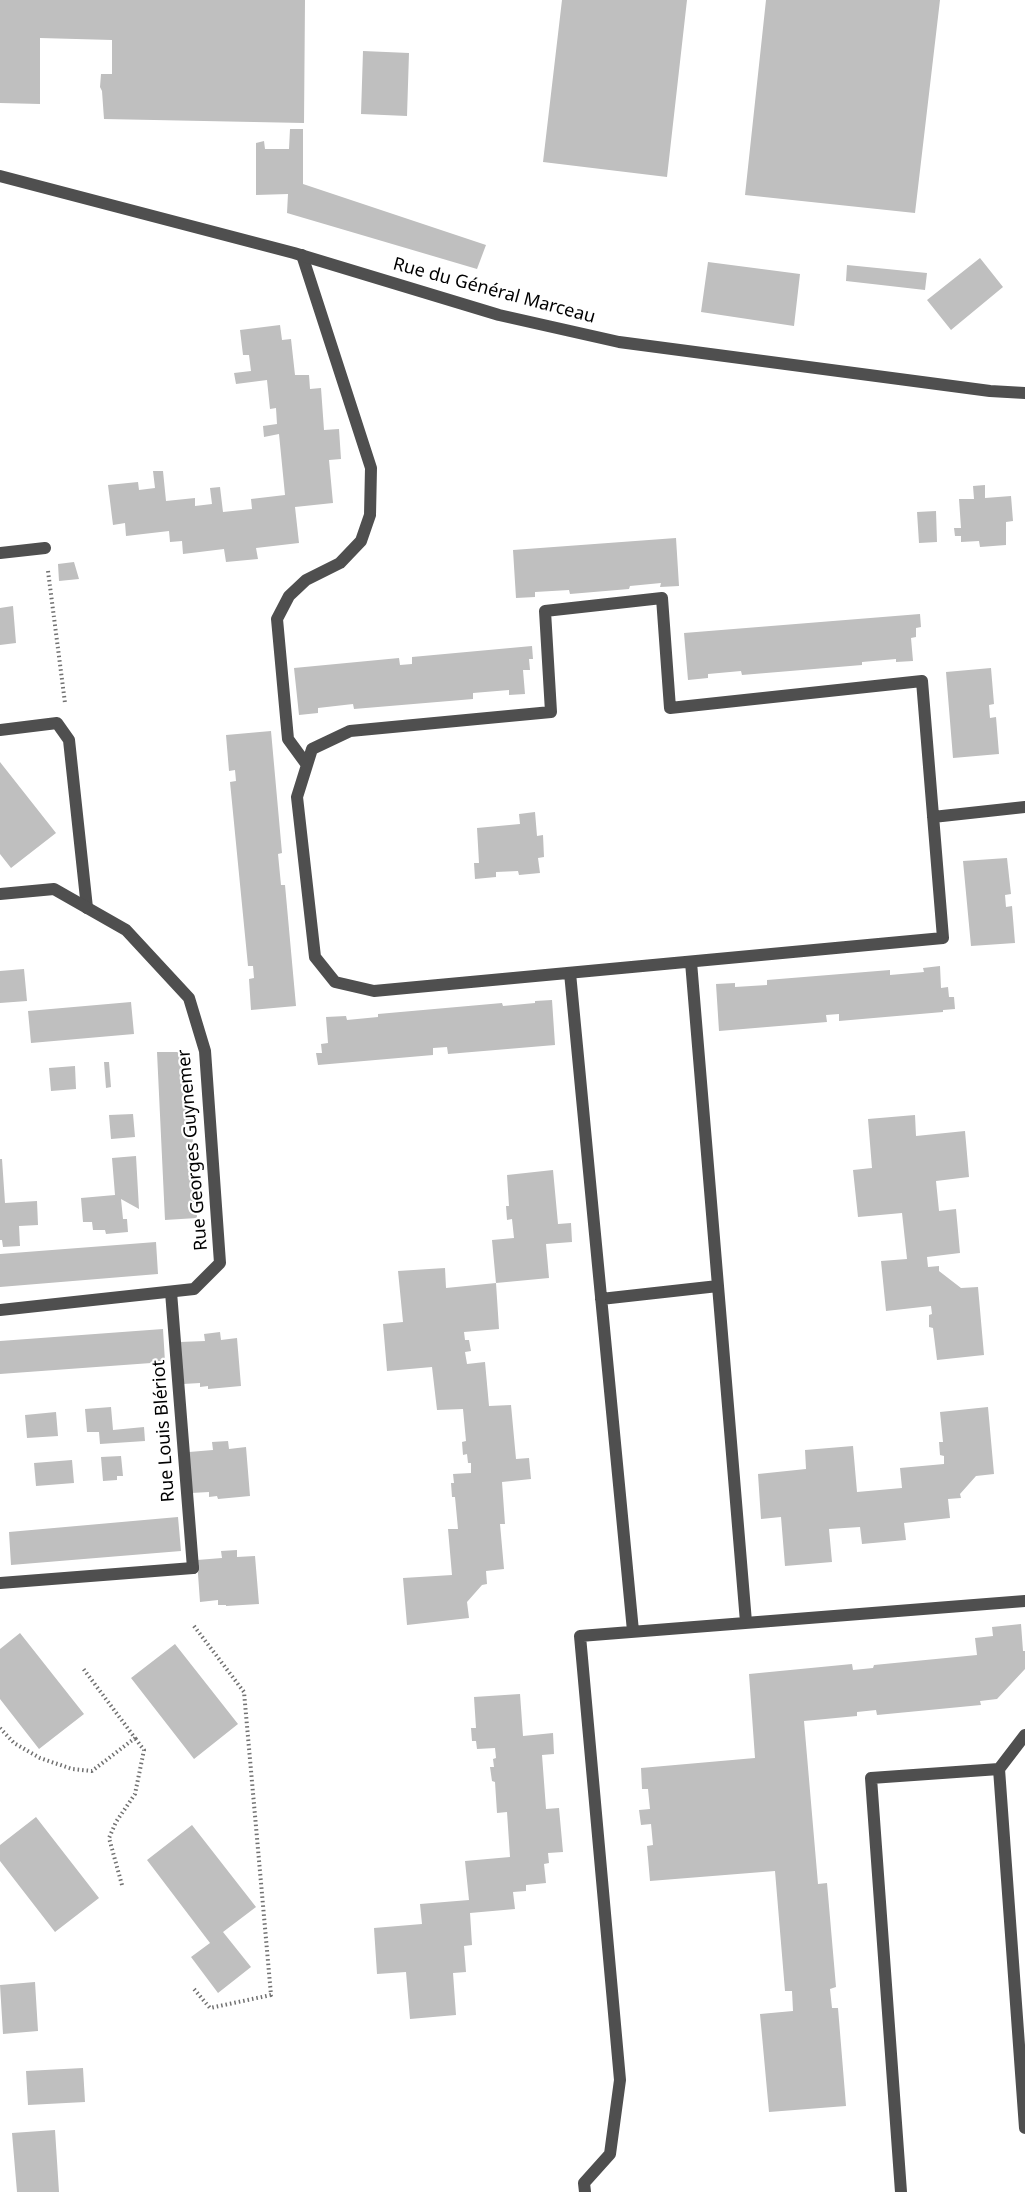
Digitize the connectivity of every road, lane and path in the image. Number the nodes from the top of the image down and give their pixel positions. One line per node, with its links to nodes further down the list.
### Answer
1 (0, 176): 2 (street, Rue du Général Marceau)
2 (302, 255): 3 (street, Rue du Général Marceau); 8 (street)
3 (1025, 393)
4 (45, 548): 5 (street); 7 (path)
5 (0, 553)
6 (0, 730): 7 (street)
7 (69, 740): 12 (street)
8 (307, 765): 10 (street); 14 (street)
9 (1025, 807): 10 (street)
10 (933, 817): 13 (street)
11 (0, 894): 12 (street, Rue Georges Guynemer)
12 (87, 908): 16 (street, Rue Georges Guynemer)
13 (691, 962): 14 (street); 15 (street)
14 (570, 973): 17 (street)
15 (718, 1286): 17 (street); 21 (street)
16 (171, 1292): 18 (street, Rue Georges Guynemer); 19 (street, Rue Louis Blériot)
17 (601, 1299): 23 (street)
18 (0, 1310)
19 (0, 1583)
20 (1025, 1601): 21 (street)
21 (746, 1622): 23 (street)
22 (194, 1626): 30 (path)
23 (633, 1631): 32 (street)
24 (82, 1666): 27 (path)
25 (0, 1728): 27 (path)
26 (1025, 1735): 28 (street)
27 (135, 1738): 29 (path)
28 (999, 1769): 31 (street); 33 (street)
29 (122, 1886)
30 (194, 1989)
31 (1025, 2128)
32 (585, 2192)
33 (901, 2192)

